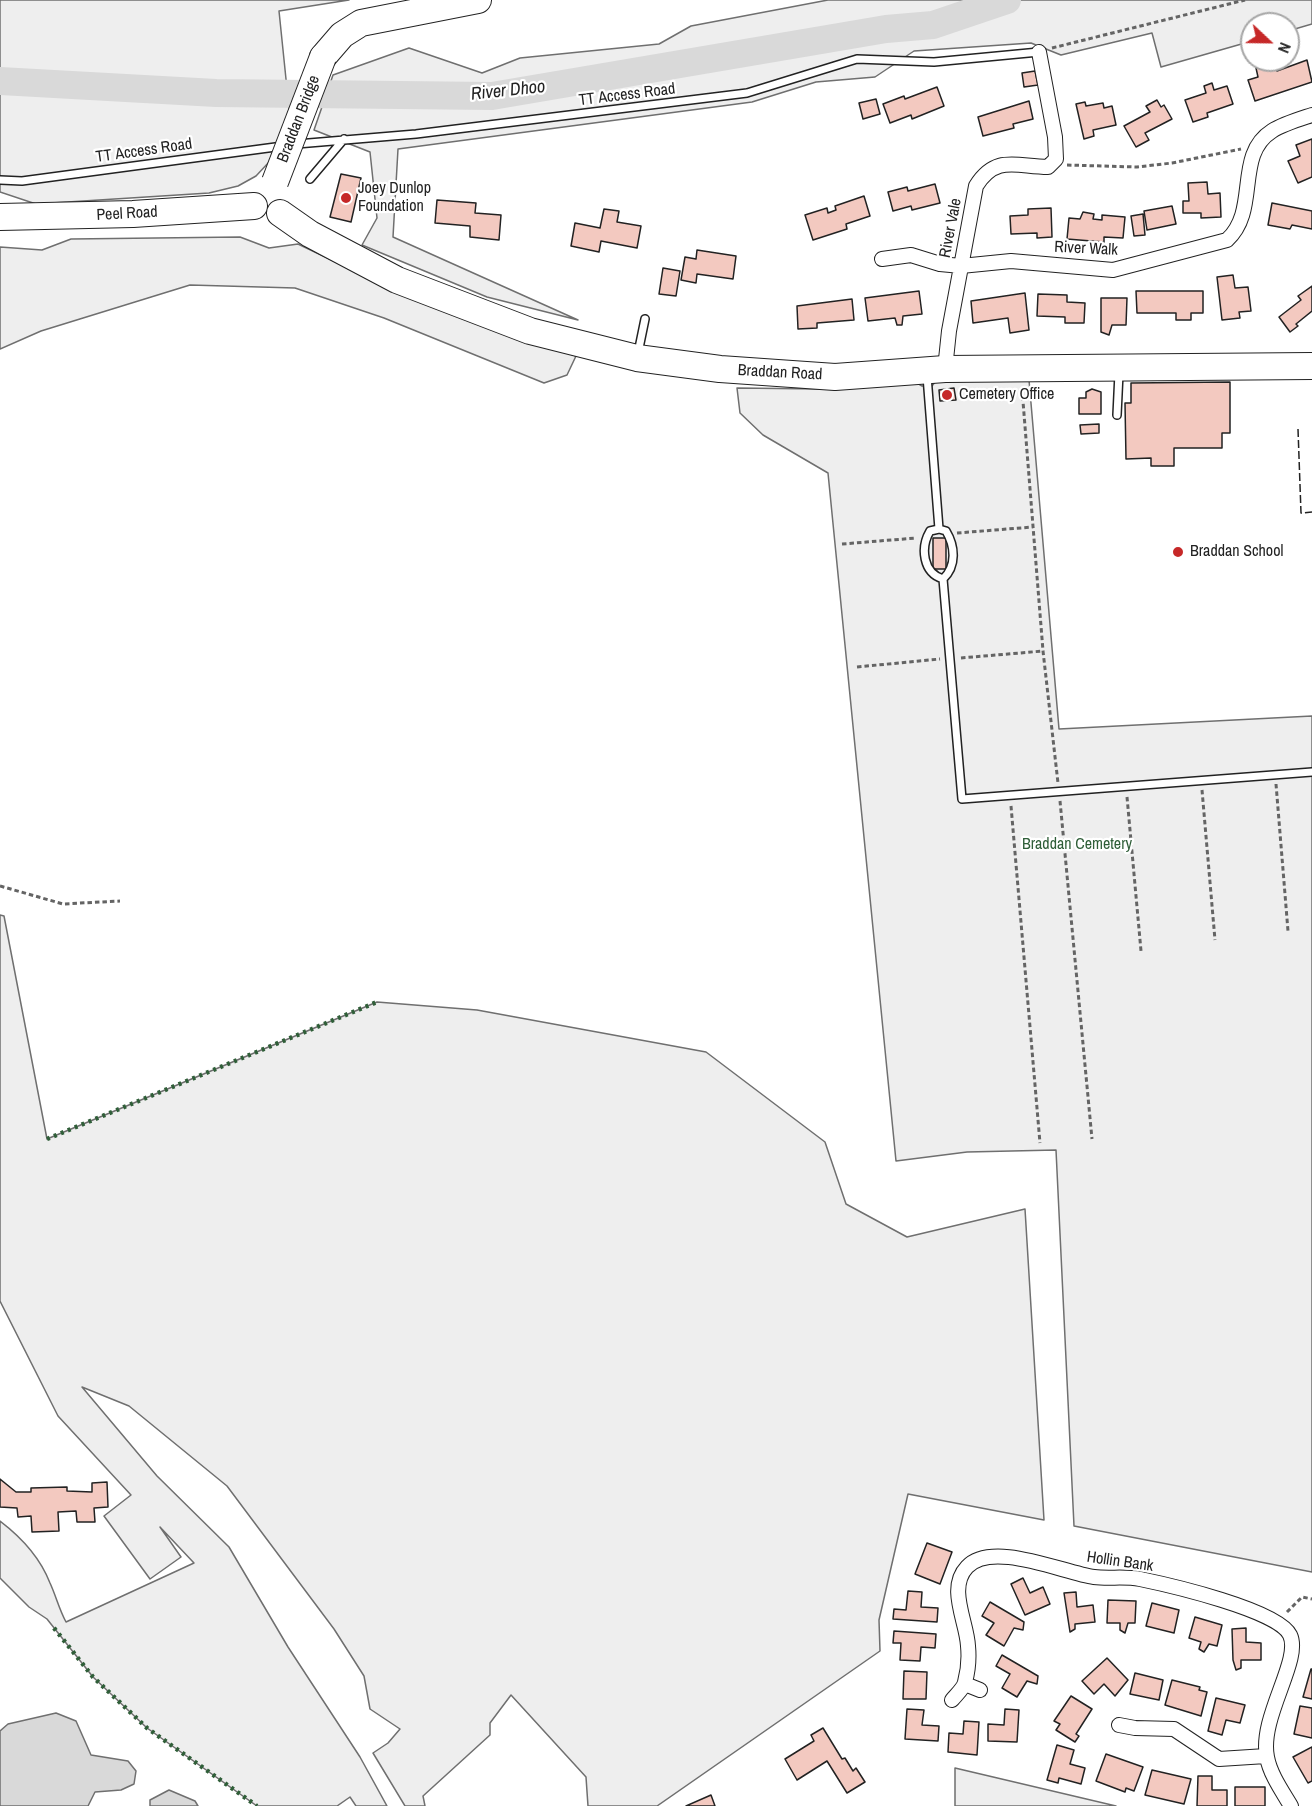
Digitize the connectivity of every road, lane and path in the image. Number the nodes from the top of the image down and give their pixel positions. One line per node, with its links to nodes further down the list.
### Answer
1 (478, 0): 10 (highway, Braddan Bridge, bridge)
2 (1245, 0): 3 (path)
3 (1039, 52): 5 (lane, TT Access Road); 7 (street)
4 (1312, 116): 6 (street)
5 (344, 139): 8 (lane); 9 (lane, TT Access Road)
6 (1250, 149): 7 (path); 15 (street, River Walk)
7 (1056, 159): 15 (street, River Vale)
8 (310, 179)
9 (0, 180)
10 (274, 185): 11 (highway); 12 (highway)
11 (254, 206): 12 (highway); 13 (highway, Peel Road)
12 (279, 213): 17 (highway, Braddan Road)
13 (0, 217)
14 (882, 259): 15 (street, River Walk)
15 (961, 266): 20 (street, River Vale)
16 (645, 319): 17 (lane)
17 (637, 358): 20 (highway, Braddan Road)
18 (1312, 366): 19 (highway, Braddan Road)
19 (1120, 368): 21 (highway, Braddan Road); 22 (lane)
20 (936, 369): 21 (highway, Braddan Road); 24 (lane)
21 (1021, 369): 23 (path)
22 (1117, 415)
23 (1033, 527): 25 (path); 29 (path)
24 (939, 529): 25 (lane); 26 (lane)
25 (948, 534): 28 (lane)
26 (927, 537): 27 (path); 28 (lane)
27 (842, 544)
28 (943, 579): 30 (lane)
29 (1043, 651): 30 (path); 36 (path)
30 (949, 658): 31 (path); 37 (lane)
31 (857, 667)
32 (1312, 772): 33 (lane)
33 (1275, 774): 34 (lane); 40 (path)
34 (1201, 780): 35 (lane); 41 (path)
35 (1126, 786): 36 (lane); 42 (path)
36 (1059, 791): 37 (lane); 43 (path)
37 (1010, 795): 44 (path)
38 (0, 886): 39 (path)
39 (120, 901)
40 (1288, 931)
41 (1215, 940)
42 (1141, 951)
43 (1092, 1139)
44 (1040, 1143)
45 (1312, 1599): 46 (path)
46 (1276, 1621): 47 (street, Hollin Bank); 51 (street, Hollin Bank)
47 (965, 1684): 48 (street); 49 (street)
48 (980, 1690)
49 (952, 1700)
50 (1119, 1725): 51 (street)
51 (1266, 1756): 52 (street)
52 (1291, 1806)

